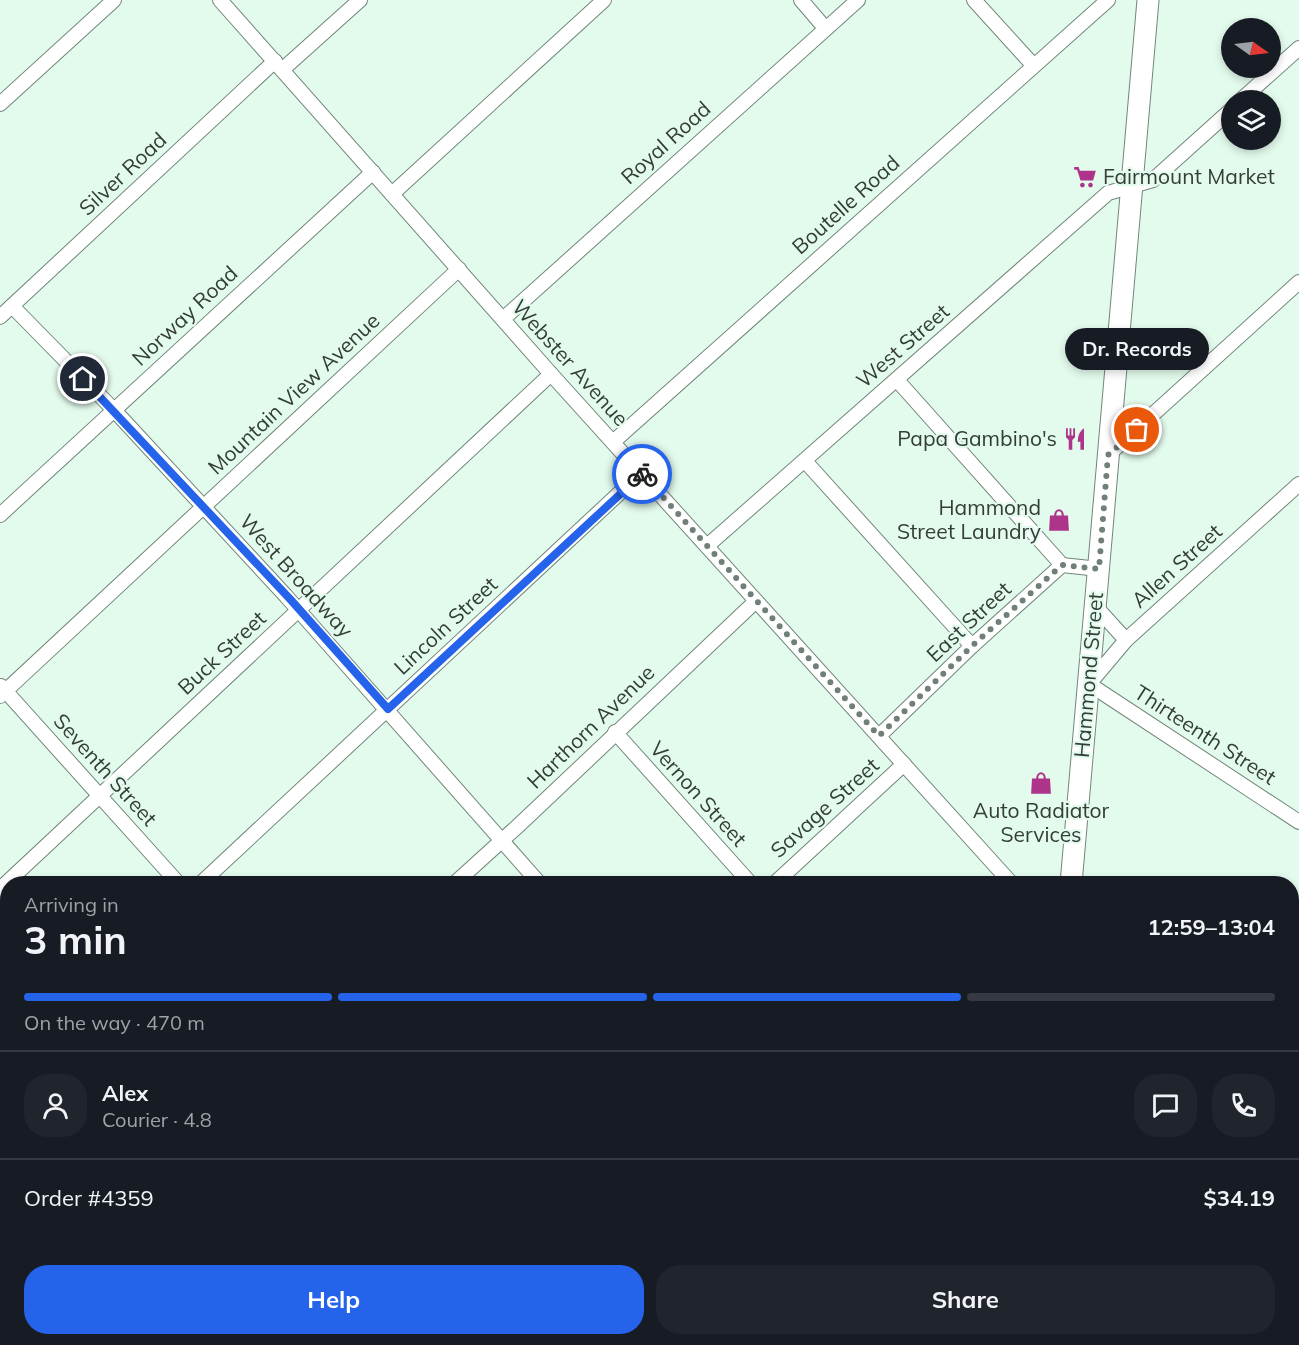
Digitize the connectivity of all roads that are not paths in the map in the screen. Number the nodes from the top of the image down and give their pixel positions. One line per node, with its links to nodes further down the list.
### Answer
1 (114, 0): 15 (street)
2 (220, 0): 13 (street, Webster Avenue)
3 (360, 0): 13 (street, Silver Road)
4 (604, 0): 19 (street)
5 (801, 0): 10 (street)
6 (858, 0): 10 (street, Royal Road)
7 (974, 0): 12 (street)
8 (1108, 0): 12 (street, Boutelle Road)
9 (1148, 0): 18 (main road, Hammond Street)
10 (825, 28): 24 (street, Royal Road)
11 (1299, 48): 14 (street)
12 (1033, 65): 28 (street, Boutelle Road)
13 (279, 66): 17 (street, Webster Avenue); 22 (street, Silver Road)
14 (1252, 90)
15 (0, 104)
16 (1221, 119): 18 (street, West Street)
17 (373, 172): 19 (street, Webster Avenue); 27 (street, Norway Road)
18 (1132, 186): 26 (street, West Street); 29 (main road, Hammond Street)
19 (392, 194): 20 (street, Webster Avenue)
20 (459, 270): 24 (street, Webster Avenue); 33 (street, Mountain View Avenue)
21 (1299, 282): 29 (street)
22 (12, 306): 23 (street, Silver Road); 27 (street, West Broadway)
23 (0, 317)
24 (503, 319): 25 (street, Webster Avenue)
25 (551, 374): 28 (street, Webster Avenue); 40 (street, Buck Street)
26 (897, 380): 30 (street, West Street); 36 (street)
27 (114, 410): 33 (street, West Broadway); 34 (street, Norway Road)
28 (613, 442): 31 (street, Webster Avenue)
29 (1108, 455): 37 (main road, Hammond Street)
30 (805, 461): 35 (street, West Street); 42 (street)
31 (641, 473): 35 (street, Webster Avenue); 45 (street, Lincoln Street)
32 (1297, 488): 41 (street, Allen Street)
33 (204, 507): 40 (street, West Broadway); 44 (street, Mountain View Avenue)
34 (0, 515)
35 (706, 546): 38 (street, Webster Avenue)
36 (1062, 565): 37 (street); 42 (street, East Street)
37 (1099, 569): 39 (main road, Hammond Street)
38 (756, 601): 46 (street, Harthorn Avenue); 47 (street, Webster Avenue)
39 (1095, 606): 41 (street); 43 (main road, Hammond Street)
40 (299, 609): 45 (street, West Broadway); 49 (street, Buck Street)
41 (1126, 640): 43 (street, Allen Street)
42 (972, 646): 47 (street, East Street)
43 (1089, 684): 50 (street, Thirteenth Street); 60 (main road, Hammond Street)
44 (2, 690): 49 (street, Seventh Street)
45 (388, 709): 51 (street, West Broadway); 54 (street, Lincoln Street)
46 (615, 732): 51 (street, Harthorn Avenue); 57 (street, Vernon Street)
47 (879, 736): 48 (street, Webster Avenue)
48 (904, 764): 58 (street, Savage Street); 59 (street, Webster Avenue)
49 (100, 796): 52 (street, Buck Street); 53 (street, Seventh Street)
50 (1299, 822)
51 (502, 840): 55 (street, Harthorn Avenue); 56 (street, West Broadway)
52 (14, 876)
53 (172, 876)
54 (209, 876)
55 (463, 876)
56 (533, 876)
57 (744, 876)
58 (783, 876)
59 (1005, 876)
60 (1072, 876)

